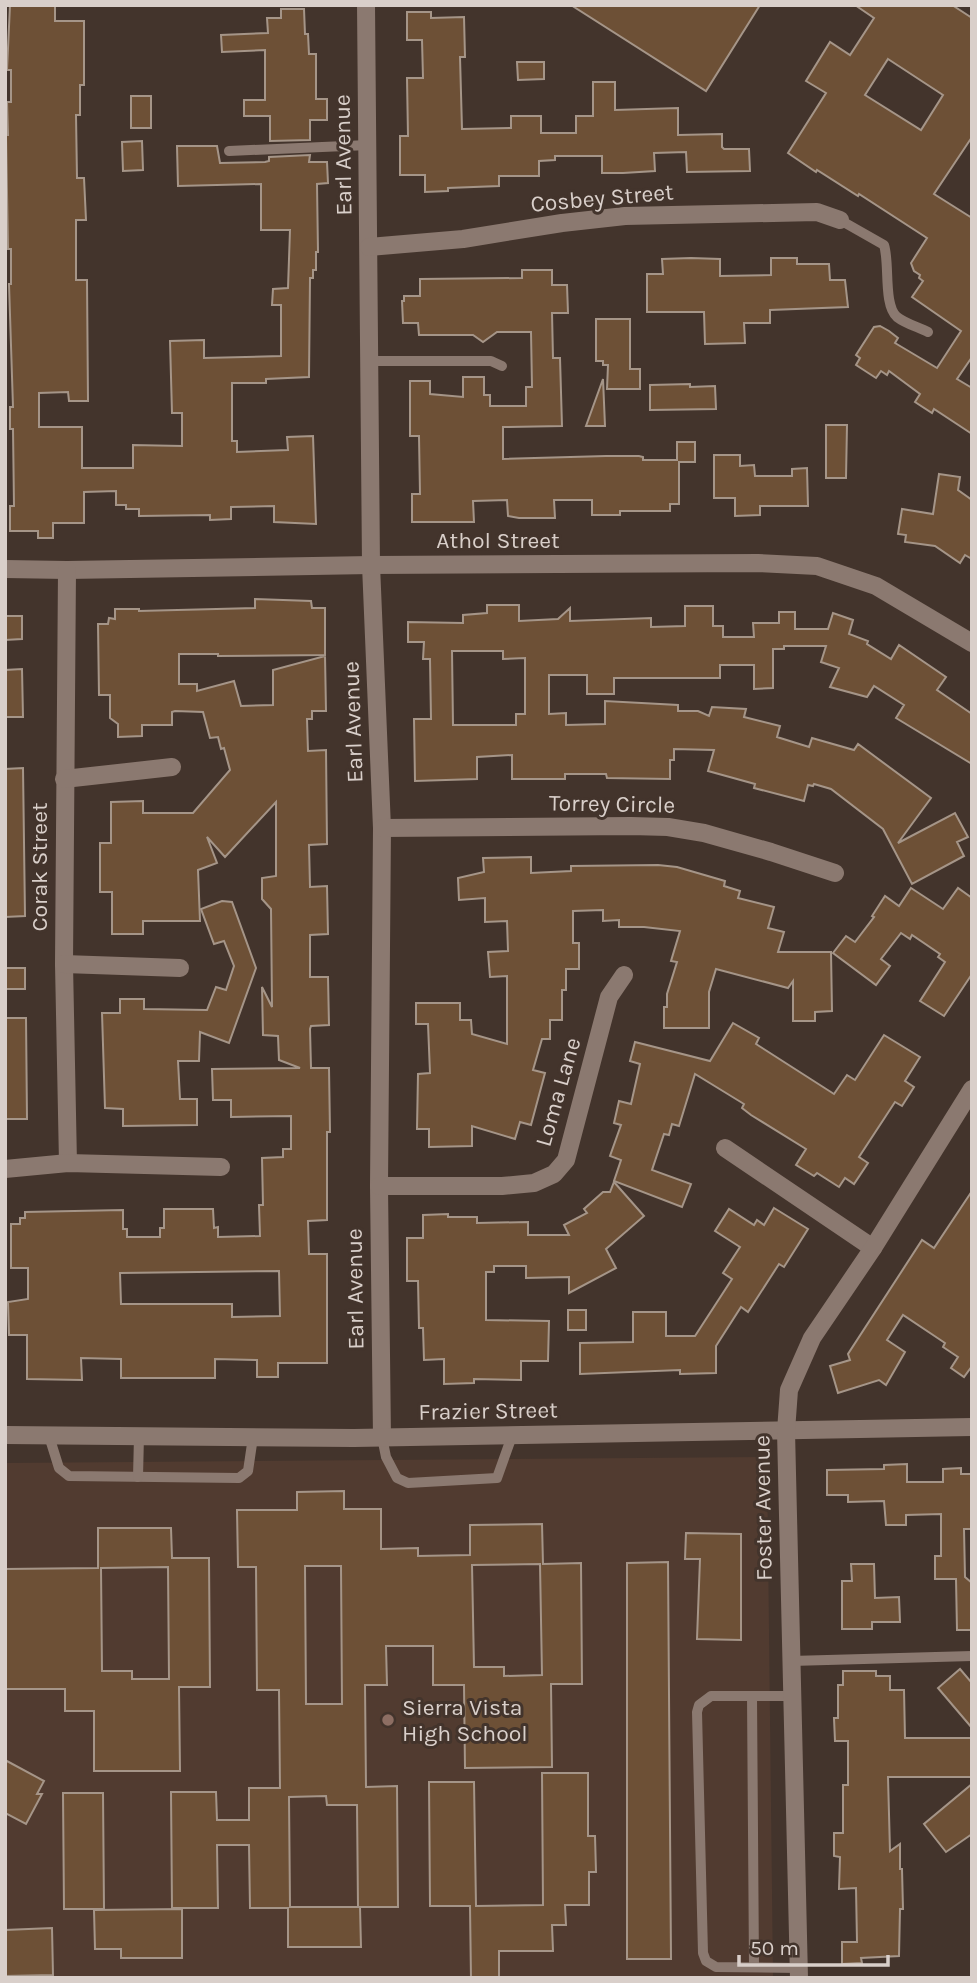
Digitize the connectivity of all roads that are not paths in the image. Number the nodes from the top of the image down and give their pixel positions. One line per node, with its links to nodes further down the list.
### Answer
1 (366, 5): 2 (street, Earl Avenue)
2 (368, 145): 3 (lane); 5 (street, Earl Avenue)
3 (229, 151)
4 (839, 220): 5 (street, Cosbey Street); 6 (lane)
5 (369, 247): 7 (street, Earl Avenue)
6 (928, 332)
7 (370, 361): 8 (lane); 9 (street, Earl Avenue)
8 (502, 366)
9 (372, 565): 11 (street, Athol Street); 12 (street, Athol Street); 15 (street, Earl Avenue)
10 (5, 569): 11 (street, Athol Street)
11 (67, 570): 14 (street, Corak Street)
12 (972, 643)
13 (172, 767): 14 (street)
14 (64, 779): 17 (street, Corak Street)
15 (382, 828): 16 (street, Torrey Circle); 25 (street, Earl Avenue)
16 (835, 873)
17 (64, 964): 18 (street); 22 (street, Corak Street)
18 (180, 968)
19 (624, 975): 25 (street, Loma Lane)
20 (972, 1089): 26 (street, Foster Avenue)
21 (725, 1149): 26 (street)
22 (68, 1163): 23 (street); 24 (street)
23 (221, 1167)
24 (5, 1168)
25 (379, 1186): 34 (street, Earl Avenue)
26 (873, 1248): 28 (street, Foster Avenue)
27 (972, 1427): 28 (street, Frazier Street)
28 (786, 1431): 32 (street, Frazier Street); 37 (street, Foster Avenue)
29 (5, 1435): 30 (street, Frazier Street)
30 (49, 1436): 31 (street, Frazier Street); 35 (lane)
31 (139, 1436): 33 (street, Frazier Street); 35 (lane)
32 (512, 1436): 34 (street, Frazier Street); 34 (lane)
33 (253, 1437): 34 (street, Frazier Street); 35 (lane)
34 (382, 1437)
35 (138, 1477)
36 (972, 1656): 37 (lane)
37 (791, 1661): 39 (street, Foster Avenue)
38 (752, 1696): 39 (lane); 40 (lane); 40 (lane)
39 (792, 1696): 41 (street, Foster Avenue)
40 (754, 1968): 41 (lane)
41 (799, 1973)

